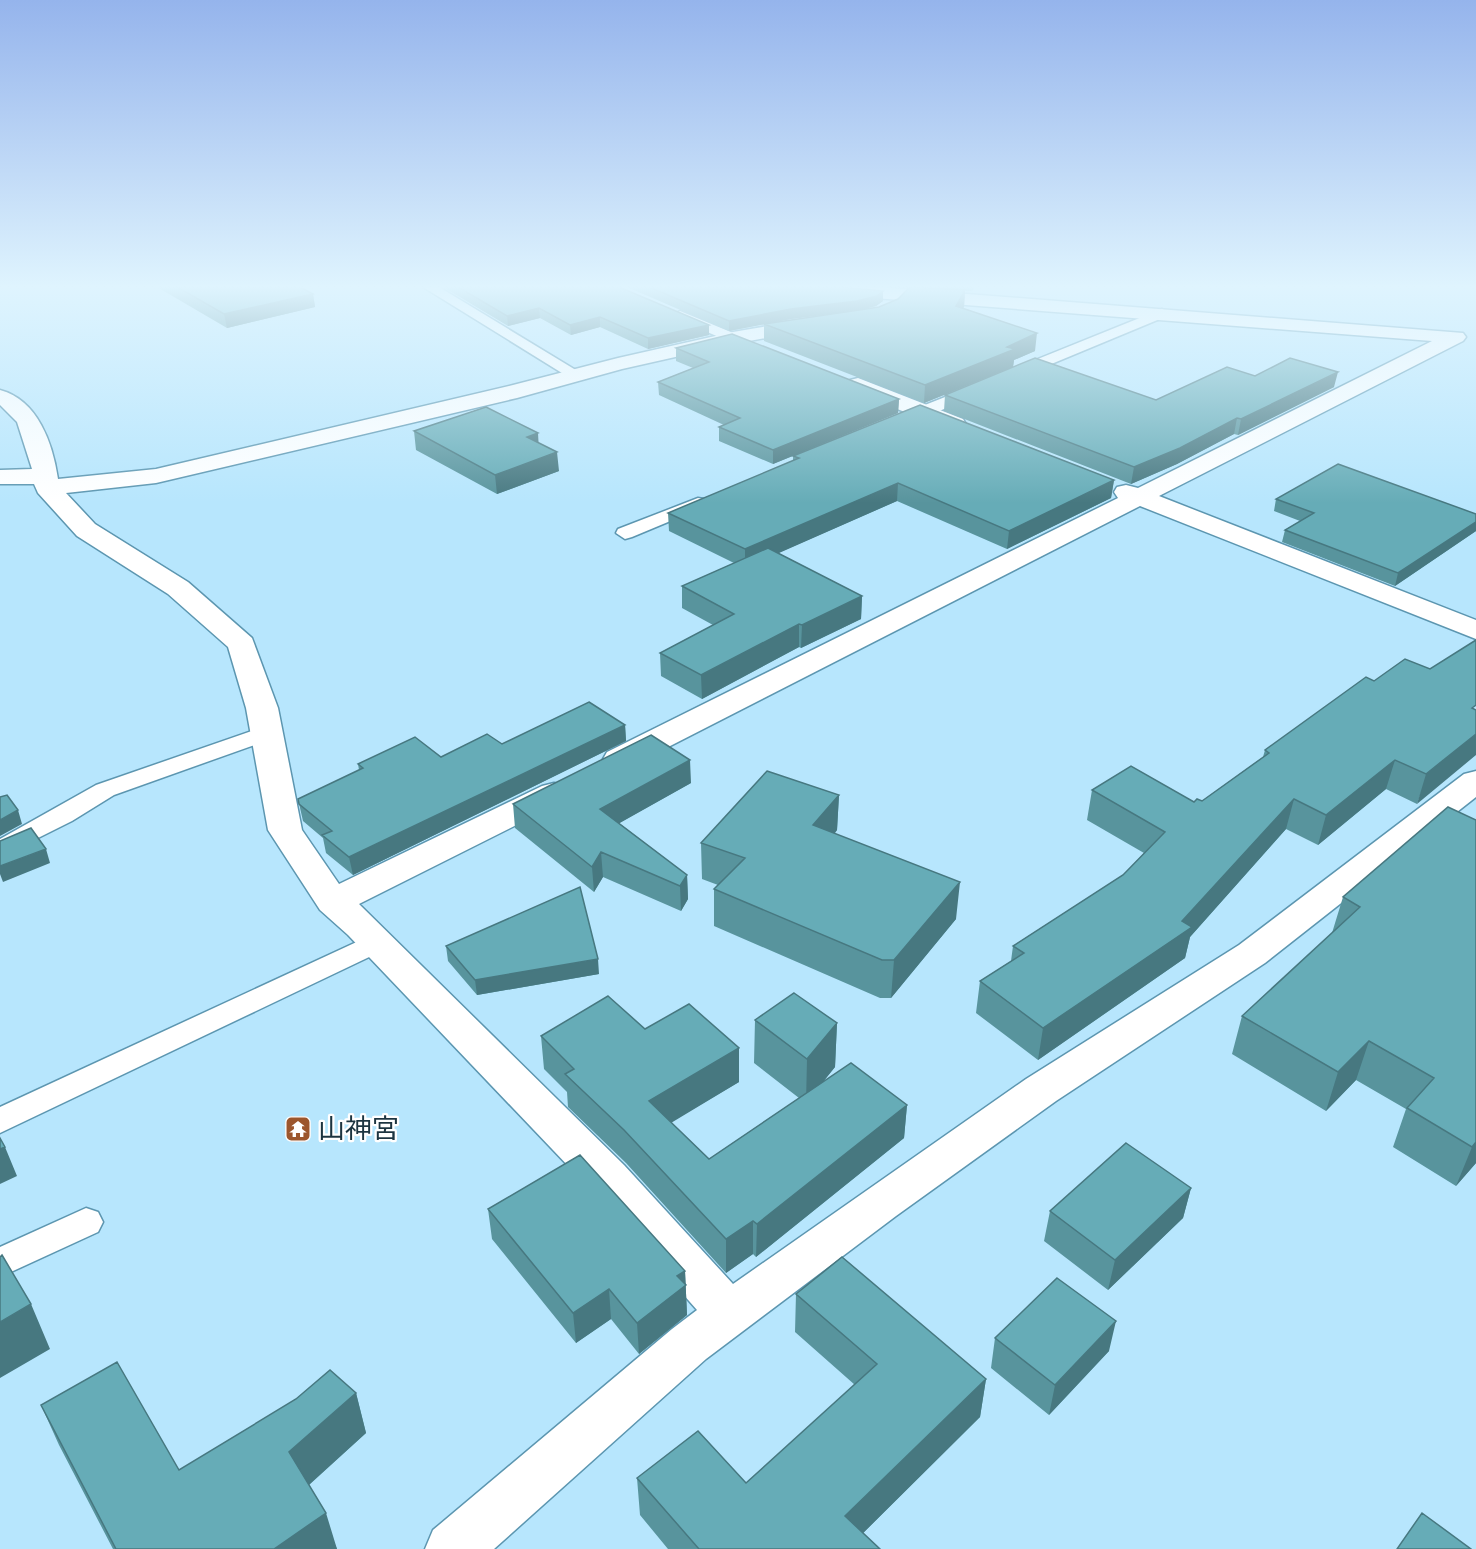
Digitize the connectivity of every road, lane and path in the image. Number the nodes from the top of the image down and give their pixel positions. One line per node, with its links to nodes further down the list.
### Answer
1 (550, 359): 5 (lane)
2 (643, 359): 5 (street)
3 (1049, 359): 8 (lane)
4 (1422, 359): 15 (street)
5 (576, 375): 12 (street)
6 (843, 379): 8 (street)
7 (0, 397): 12 (street)
8 (924, 412): 9 (lane); 10 (street)
9 (891, 425)
10 (978, 433)
11 (0, 477): 12 (street)
12 (46, 482): 18 (street)
13 (1106, 484): 15 (street)
14 (714, 497): 16 (lane)
15 (1138, 497): 17 (street); 21 (street)
16 (625, 533)
17 (1476, 630)
18 (266, 733): 20 (lane); 21 (street)
19 (1476, 781): 26 (street)
20 (0, 849)
21 (333, 902): 22 (street)
22 (376, 942): 23 (lane); 26 (street)
23 (0, 1121)
24 (86, 1222): 25 (lane)
25 (0, 1263)
26 (732, 1315): 27 (street)
27 (453, 1549)

